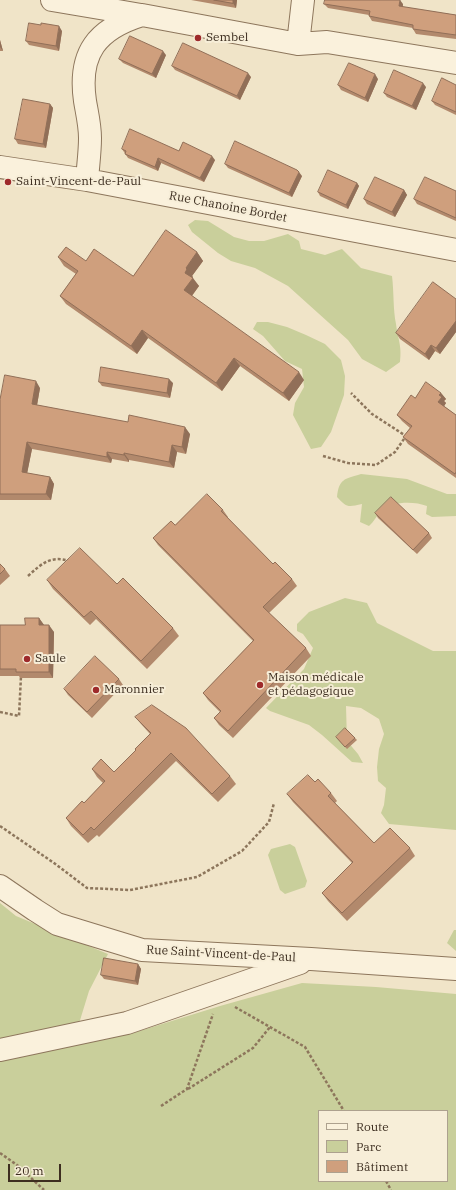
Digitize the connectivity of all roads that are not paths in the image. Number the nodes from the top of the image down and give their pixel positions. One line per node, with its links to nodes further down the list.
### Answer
1 (52, 0): 3 (street)
2 (303, 0): 4 (street)
3 (142, 15): 4 (street); 7 (street)
4 (298, 44): 5 (street)
5 (456, 63)
6 (0, 167): 7 (street, Rue Chanoine Bordet)
7 (87, 180): 8 (street, Rue Chanoine Bordet)
8 (456, 250)
9 (0, 886): 10 (street, Rue Saint-Vincent-de-Paul)
10 (311, 960): 11 (street, Rue Saint-Vincent-de-Paul); 12 (street)
11 (456, 970)
12 (0, 1050)

